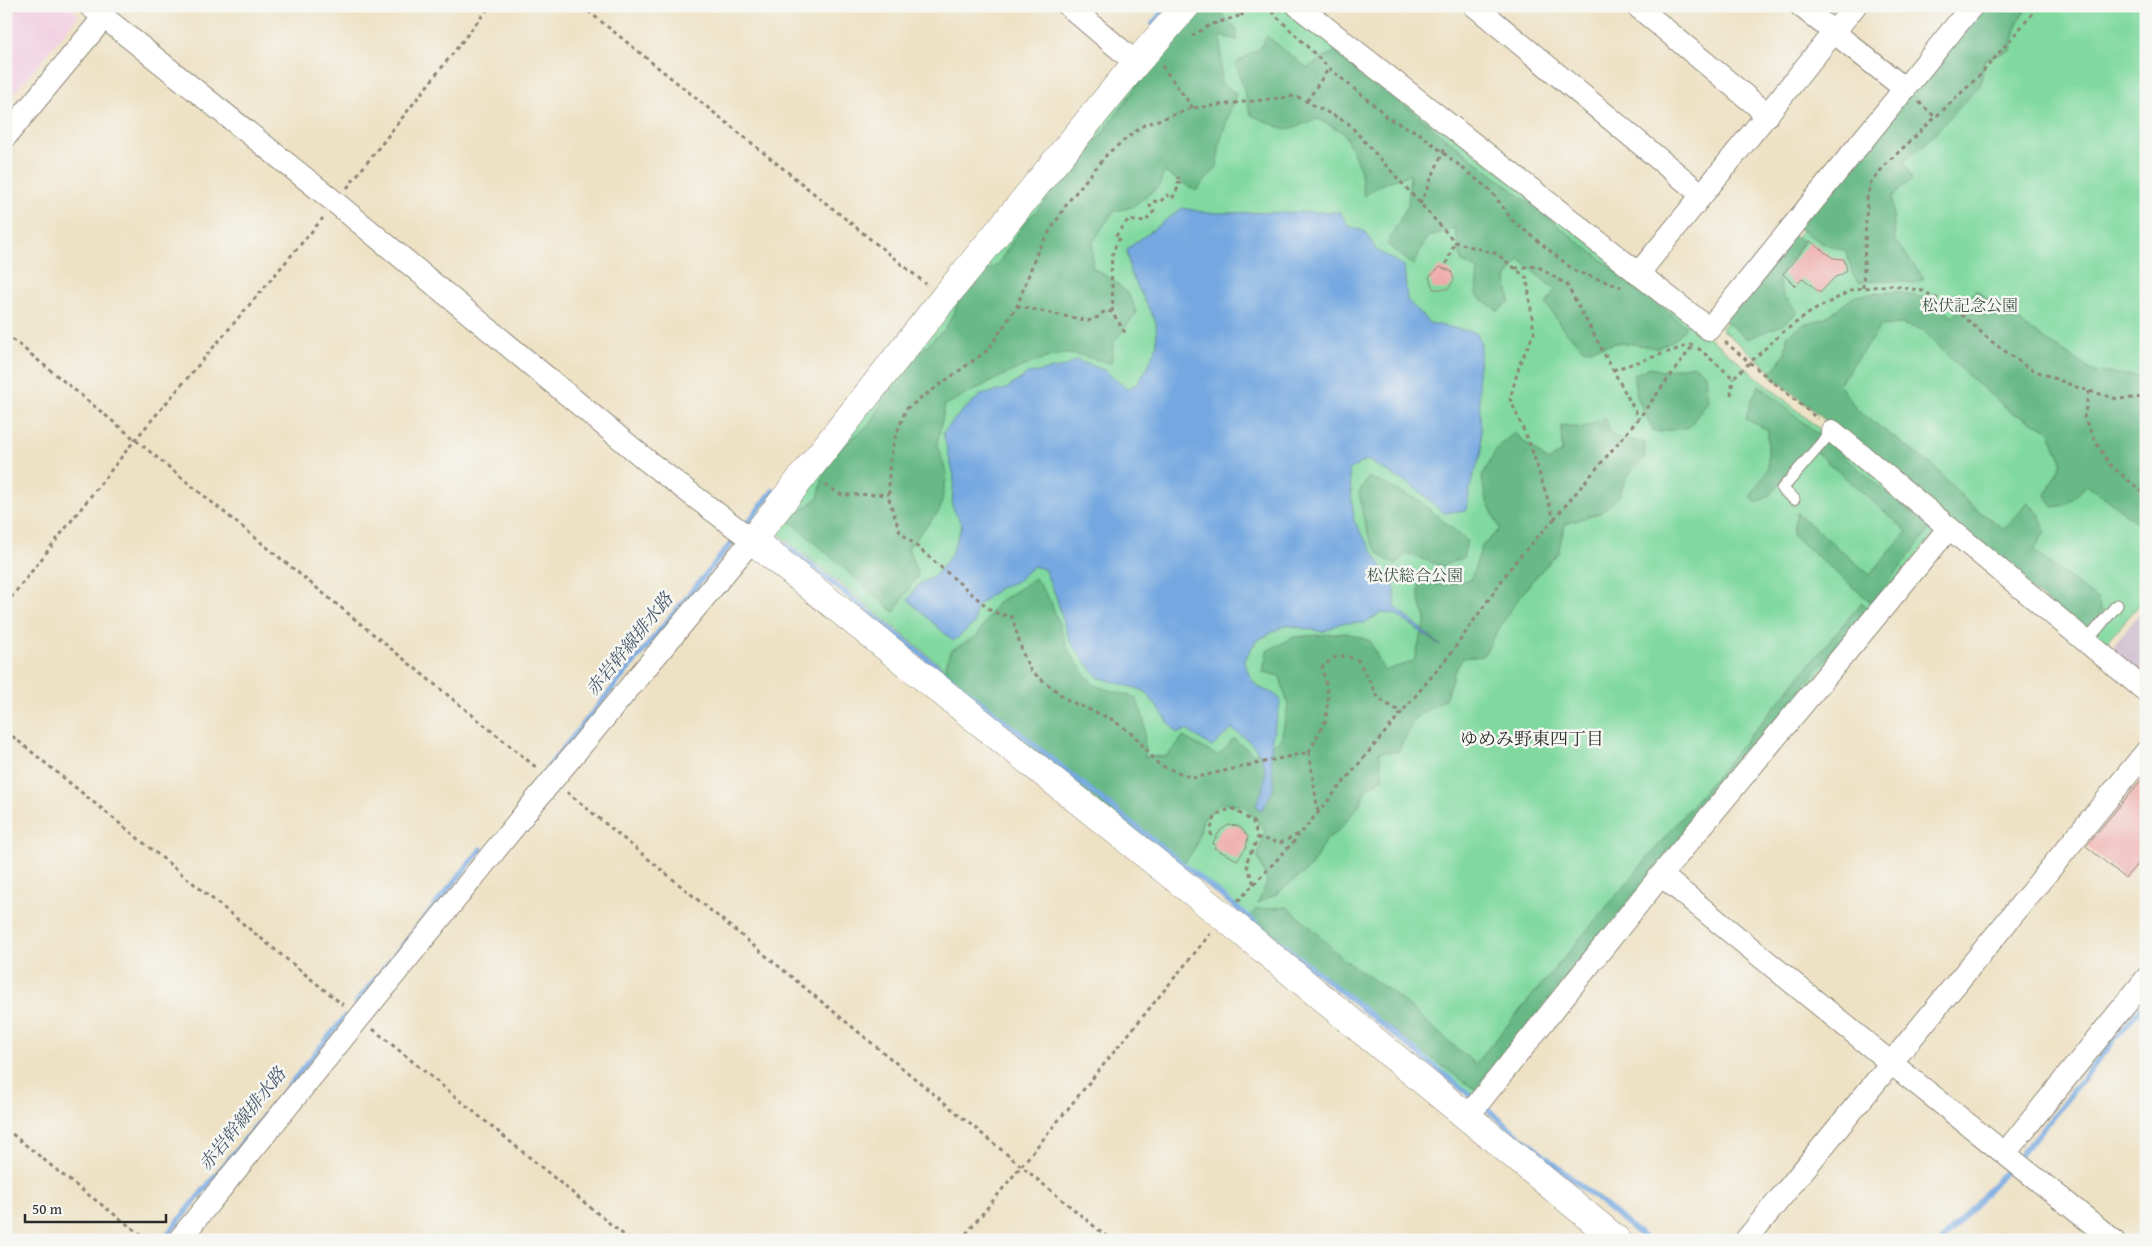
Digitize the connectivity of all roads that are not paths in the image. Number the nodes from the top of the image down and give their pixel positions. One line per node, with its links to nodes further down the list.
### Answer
1 (1069, 6): 11 (street)
2 (1186, 6): 11 (street)
3 (1474, 6): 15 (street)
4 (1637, 6): 13 (street)
5 (1801, 6): 10 (street)
6 (1856, 6): 10 (street)
7 (1972, 6): 12 (street)
8 (1305, 8): 16 (street)
9 (97, 12): 14 (street); 20 (street)
10 (1834, 33): 12 (street); 13 (street)
11 (1144, 58): 20 (street)
12 (1905, 89): 16 (street)
13 (1768, 114): 15 (street)
14 (6, 136)
15 (1702, 195): 16 (street)
16 (1632, 282)
17 (1832, 431): 18 (lane); 19 (street)
18 (1794, 499)
19 (1949, 528): 22 (street); 25 (street)
20 (752, 540): 28 (street); 30 (street)
21 (2117, 605): 22 (lane)
22 (2086, 642): 23 (street)
23 (2146, 691)
24 (2146, 752): 27 (street)
25 (1661, 875): 27 (street); 28 (street)
26 (2146, 979): 29 (street)
27 (1891, 1063): 29 (street); 32 (street)
28 (1468, 1116): 31 (street)
29 (2005, 1153): 33 (street)
30 (179, 1240)
31 (1617, 1240)
32 (1746, 1240)
33 (2113, 1240)

